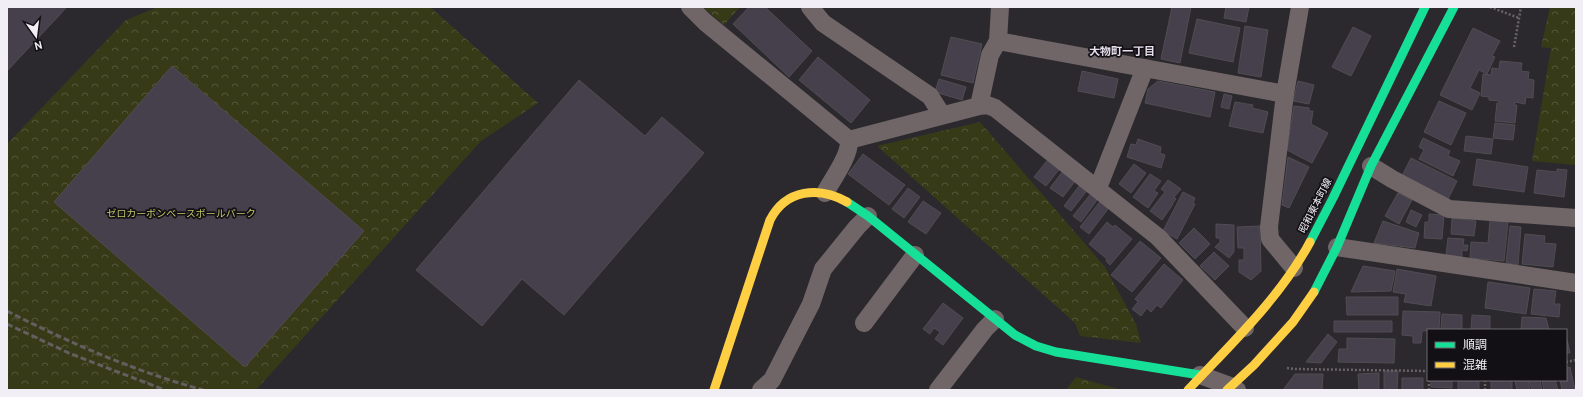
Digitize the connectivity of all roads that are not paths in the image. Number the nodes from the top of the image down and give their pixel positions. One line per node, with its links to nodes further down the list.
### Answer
1 (690, 7): 12 (street)
2 (810, 7): 11 (street)
3 (1000, 7): 7 (street)
4 (1300, 7): 9 (street)
5 (1425, 7): 20 (main road, 昭和東本町線)
6 (1454, 7): 13 (main road)
7 (998, 41): 8 (street); 10 (street)
8 (1145, 68): 9 (street); 14 (street)
9 (1285, 94): 20 (street)
10 (979, 106): 11 (street); 14 (street)
11 (942, 115): 12 (street)
12 (849, 140): 15 (street)
13 (1371, 166): 17 (street); 18 (main road)
14 (1098, 188): 25 (street)
15 (825, 193): 16 (main road); 28 (main road)
16 (868, 216): 19 (main road); 29 (street)
17 (1576, 218)
18 (1337, 248): 22 (street); 27 (main road)
19 (915, 255): 23 (main road); 24 (street)
20 (1294, 268): 25 (main road, 昭和東本町線)
21 (1576, 278): 22 (street)
22 (1576, 283)
23 (995, 319): 26 (main road); 30 (street)
24 (864, 323)
25 (1245, 328): 26 (main road, 昭和東本町線)
26 (1200, 375): 27 (street); 31 (main road, 昭和東本町線)
27 (1231, 389)
28 (714, 390)
29 (761, 390)
30 (938, 390)
31 (1188, 390)

